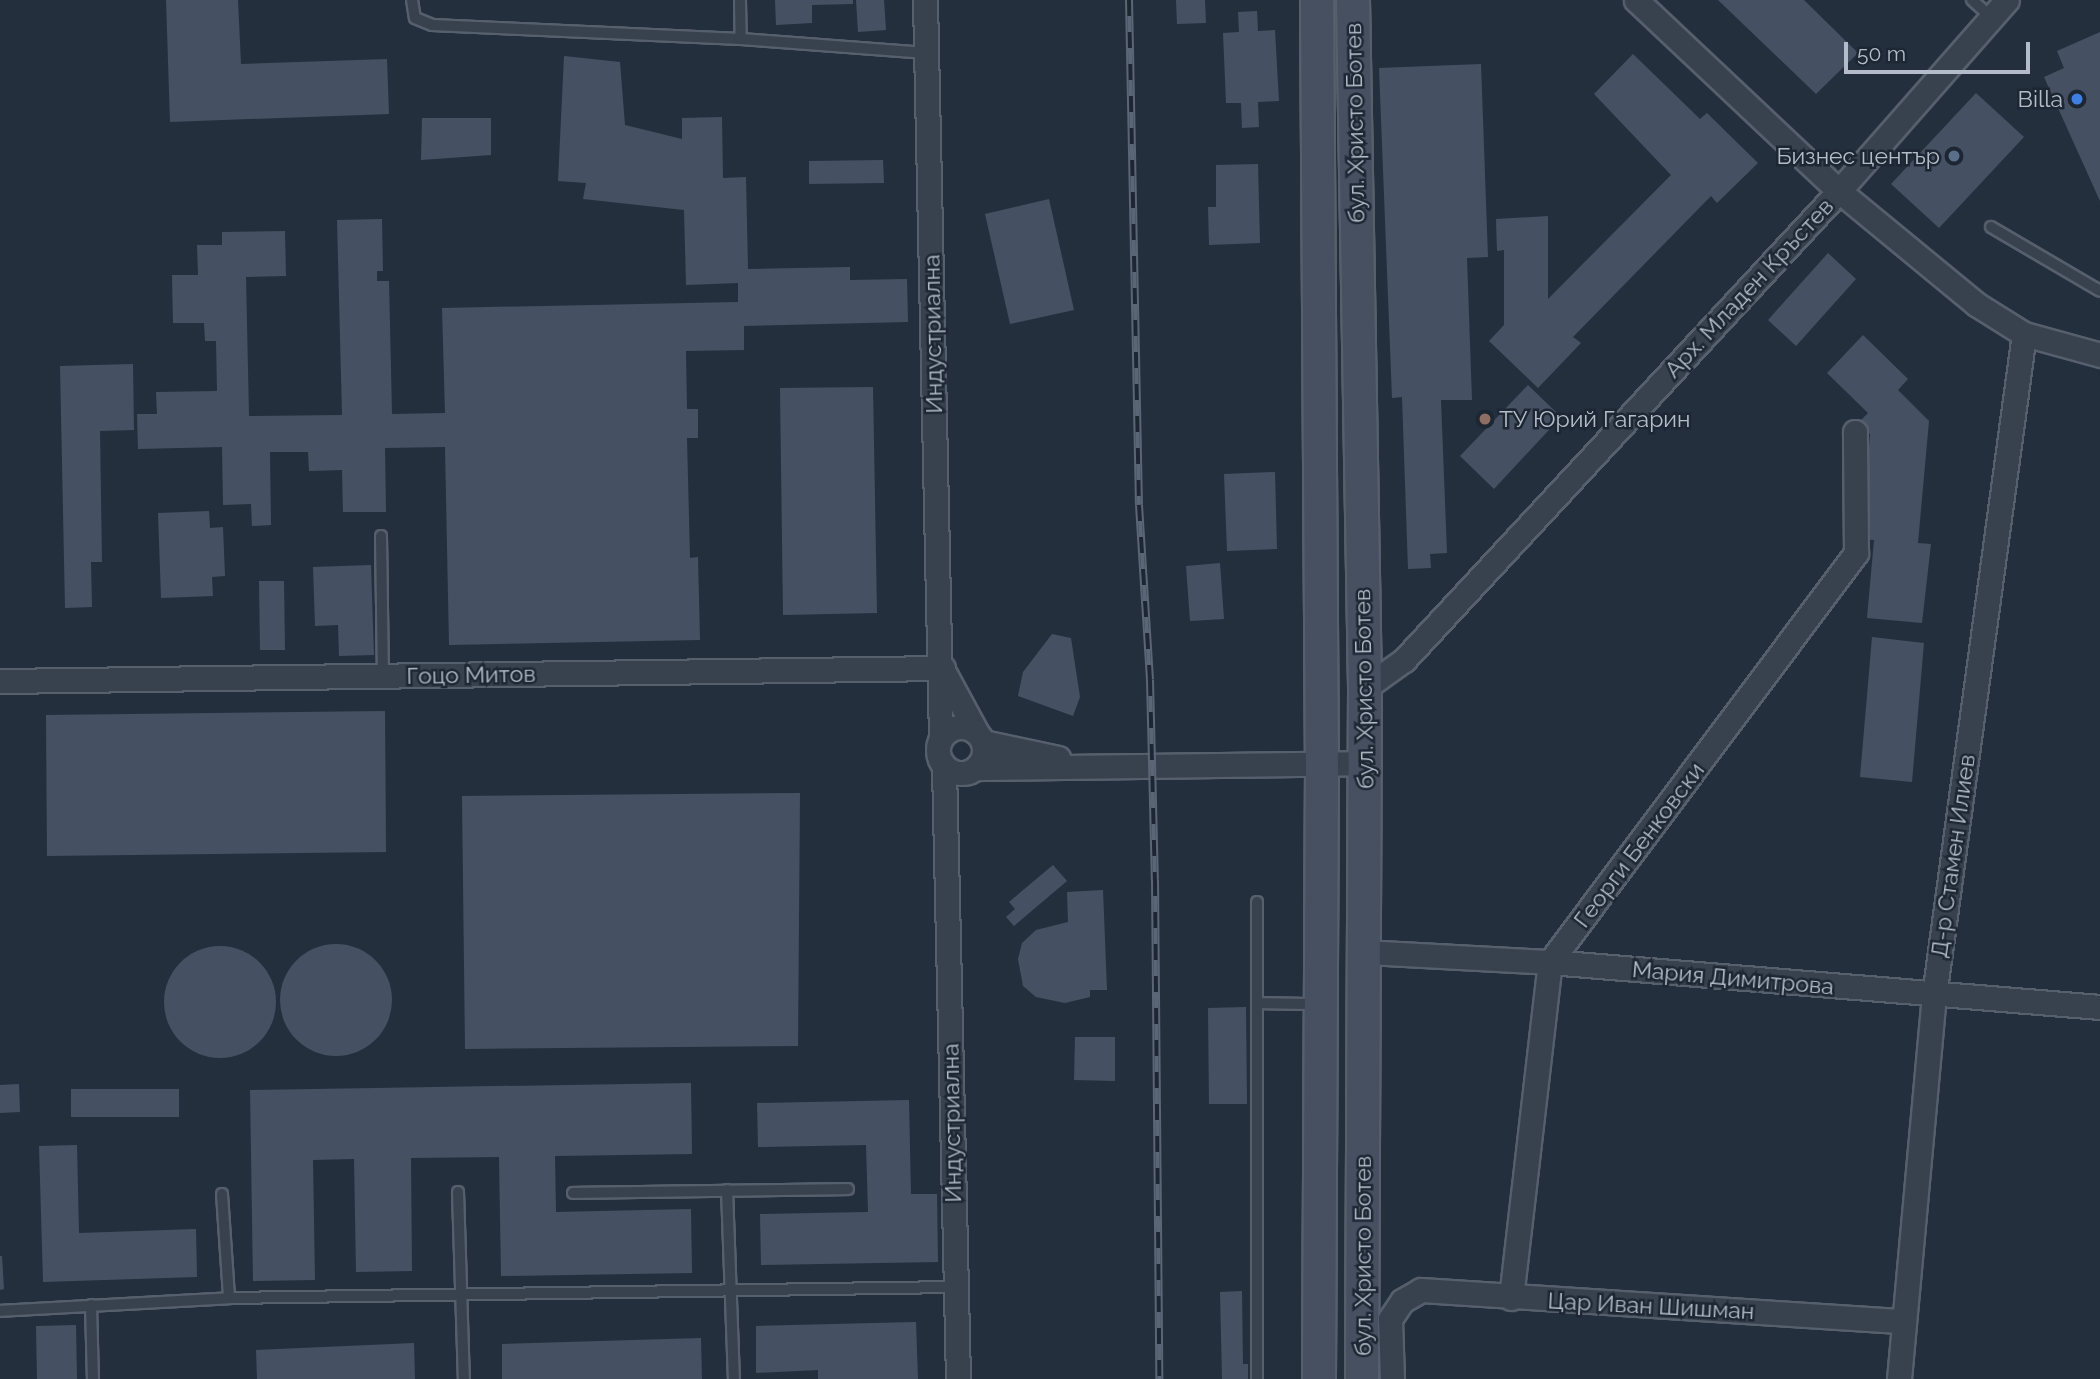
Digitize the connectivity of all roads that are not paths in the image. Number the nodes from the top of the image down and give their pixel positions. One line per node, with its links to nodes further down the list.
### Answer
1 (412, 0): 10 (lane)
2 (740, 0): 10 (lane)
3 (925, 0): 11 (street, Индустриална)
4 (1317, 0): 25 (main road, бул. Христо Ботев)
5 (1353, 0): 22 (main road, бул. Христо Ботев)
6 (1636, 0): 12 (street)
7 (1972, 0): 9 (lane)
8 (2007, 0): 9 (street, Арх. Младен Кръстев)
9 (1991, 17): 12 (street, Арх. Младен Кръстев)
10 (741, 39): 11 (lane)
11 (926, 53): 19 (street, Индустриална)
12 (1839, 191): 15 (street); 22 (street, Арх. Младен Кръстев)
13 (1991, 227): 14 (lane)
14 (2100, 291)
15 (2024, 334): 16 (street); 34 (street, Д-р Стамен Илиев)
16 (2100, 355)
17 (1855, 432): 33 (street, Георги Бенковски)
18 (381, 536): 20 (lane)
19 (943, 668): 20 (street, Гоцо Митов); 23 (street, Индустриална); 24 (street, Индустриална)
20 (383, 676): 21 (street, Гоцо Митов)
21 (0, 681)
22 (1365, 688): 26 (main road, бул. Христо Ботев)
23 (941, 738): 24 (street); 27 (street)
24 (980, 738): 28 (street); 29 (street)
25 (1322, 764): 26 (street); 28 (street); 36 (main road, бул. Христо Ботев)
26 (1365, 764): 32 (main road, бул. Христо Ботев)
27 (944, 767): 29 (street); 30 (street, Индустриална)
28 (1102, 767): 29 (street)
29 (972, 771): 30 (street, Индустриална)
30 (945, 866): 43 (street, Индустриална)
31 (1257, 902): 35 (lane)
32 (1365, 952): 33 (street, Мария Димитрова); 57 (main road, бул. Христо Ботев)
33 (1550, 962): 34 (street, Мария Димитрова); 47 (street)
34 (1934, 996): 37 (street, Мария Димитрова); 50 (street, Д-р Стамен Илиев)
35 (1258, 1003): 36 (lane); 55 (lane)
36 (1321, 1004): 56 (main road, бул. Христо Ботев)
37 (2100, 1007)
38 (848, 1189): 39 (lane)
39 (727, 1190): 41 (lane); 44 (lane)
40 (458, 1192): 45 (lane)
41 (573, 1193)
42 (222, 1194): 46 (lane)
43 (956, 1287): 44 (lane); 54 (street, Индустриална)
44 (731, 1290): 45 (lane); 53 (lane)
45 (460, 1297): 46 (lane); 52 (lane)
46 (229, 1298): 48 (lane)
47 (1511, 1298): 50 (street, Цар Иван Шишман); 58 (street, Цар Иван Шишман)
48 (91, 1305): 49 (lane); 51 (lane)
49 (0, 1311)
50 (1903, 1321): 59 (street, Д-р Стамен Илиев)
51 (93, 1379)
52 (464, 1379)
53 (734, 1379)
54 (958, 1379)
55 (1257, 1379)
56 (1319, 1379)
57 (1362, 1379)
58 (1392, 1379)
59 (1899, 1379)

